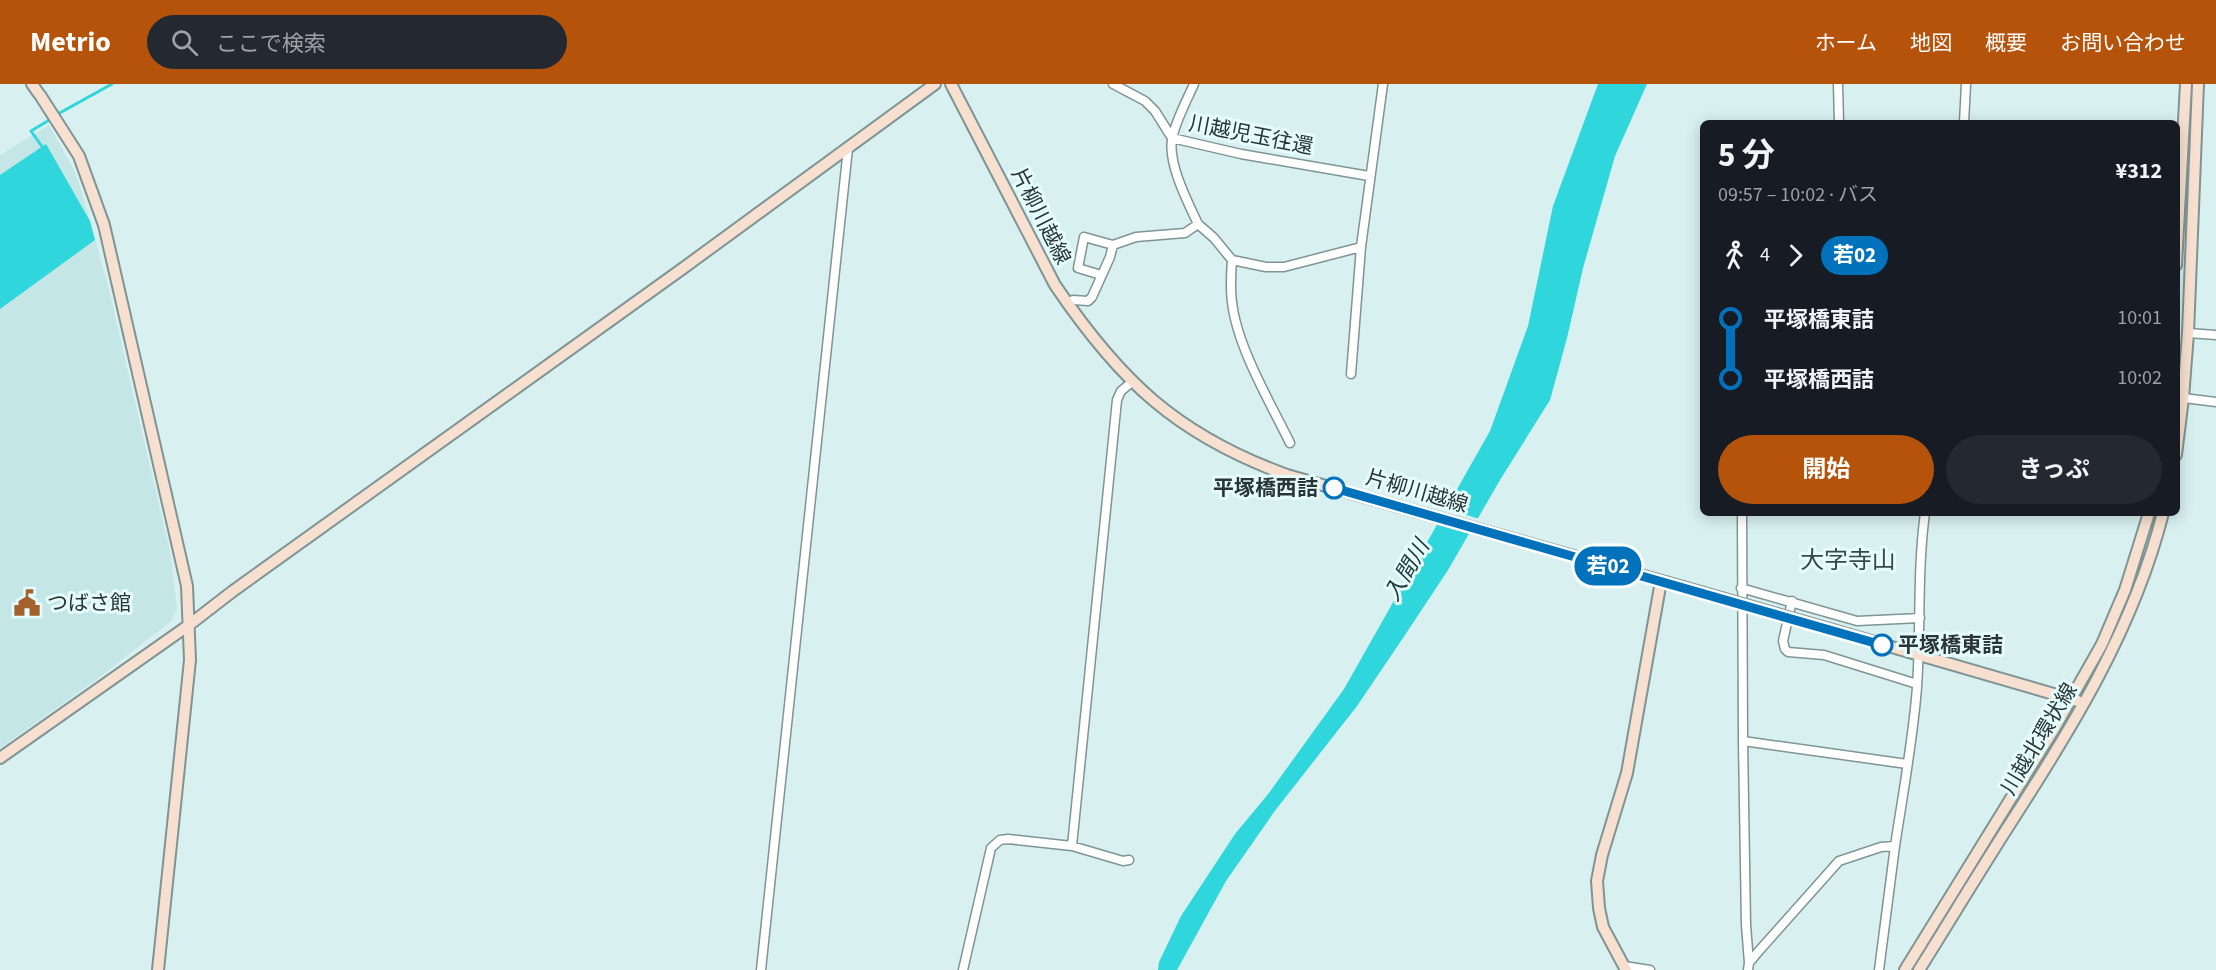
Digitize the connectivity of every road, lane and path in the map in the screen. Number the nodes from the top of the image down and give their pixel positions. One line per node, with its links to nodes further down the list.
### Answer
1 (32, 84): 40 (main road)
2 (935, 84): 16 (main road)
3 (951, 84): 24 (main road, 片柳川越線)
4 (1113, 84): 12 (street, 川越児玉往還)
5 (1194, 84): 15 (street)
6 (1374, 84): 11 (street)
7 (1838, 84): 13 (street)
8 (1966, 84): 14 (street)
9 (2186, 84): 18 (main road)
10 (2198, 84): 25 (main road)
11 (1383, 86): 17 (street)
12 (1127, 87): 15 (street, 川越児玉往還)
13 (1839, 120)
14 (1964, 120)
15 (1172, 138): 17 (street, 川越児玉往還); 19 (street)
16 (848, 148): 40 (main road); 54 (street)
17 (1369, 176): 21 (street)
18 (2180, 193)
19 (1198, 224): 20 (street); 22 (street)
20 (1113, 245): 23 (street); 23 (street)
21 (1361, 247): 22 (street); 27 (street)
22 (1232, 260): 31 (street)
23 (1101, 275): 24 (street)
24 (1067, 303): 28 (main road, 片柳川越線)
25 (2188, 333): 26 (street); 29 (main road)
26 (2216, 335)
27 (1351, 374)
28 (1132, 382): 36 (main road, 片柳川越線); 48 (street)
29 (2180, 398): 30 (street)
30 (2216, 402)
31 (1290, 443)
32 (1742, 516): 37 (street)
33 (1925, 516): 39 (street)
34 (2148, 516): 43 (main road, 川越北環状線)
35 (2162, 516): 44 (main road, 川越北環状線)
36 (1661, 581): 41 (main road, 片柳川越線, bridge); 52 (main road)
37 (1741, 588): 38 (street); 45 (street)
38 (1792, 601): 39 (street); 42 (street)
39 (1920, 618): 41 (street)
40 (189, 625): 46 (main road); 53 (main road)
41 (1918, 655): 42 (street); 43 (main road, 片柳川越線)
42 (1917, 684): 47 (street)
43 (2072, 699): 44 (main road, 片柳川越線); 58 (main road, 川越北環状線)
44 (2084, 703): 59 (main road, 川越北環状線)
45 (1743, 741): 47 (street); 51 (street)
46 (0, 758)
47 (1907, 764): 49 (street)
48 (1072, 846): 50 (street); 55 (street)
49 (1895, 846): 51 (street); 57 (street)
50 (1130, 860)
51 (1749, 967)
52 (1625, 968): 56 (street)
53 (158, 970)
54 (761, 970)
55 (963, 970)
56 (1650, 970)
57 (1879, 970)
58 (1905, 970)
59 (1919, 970)

